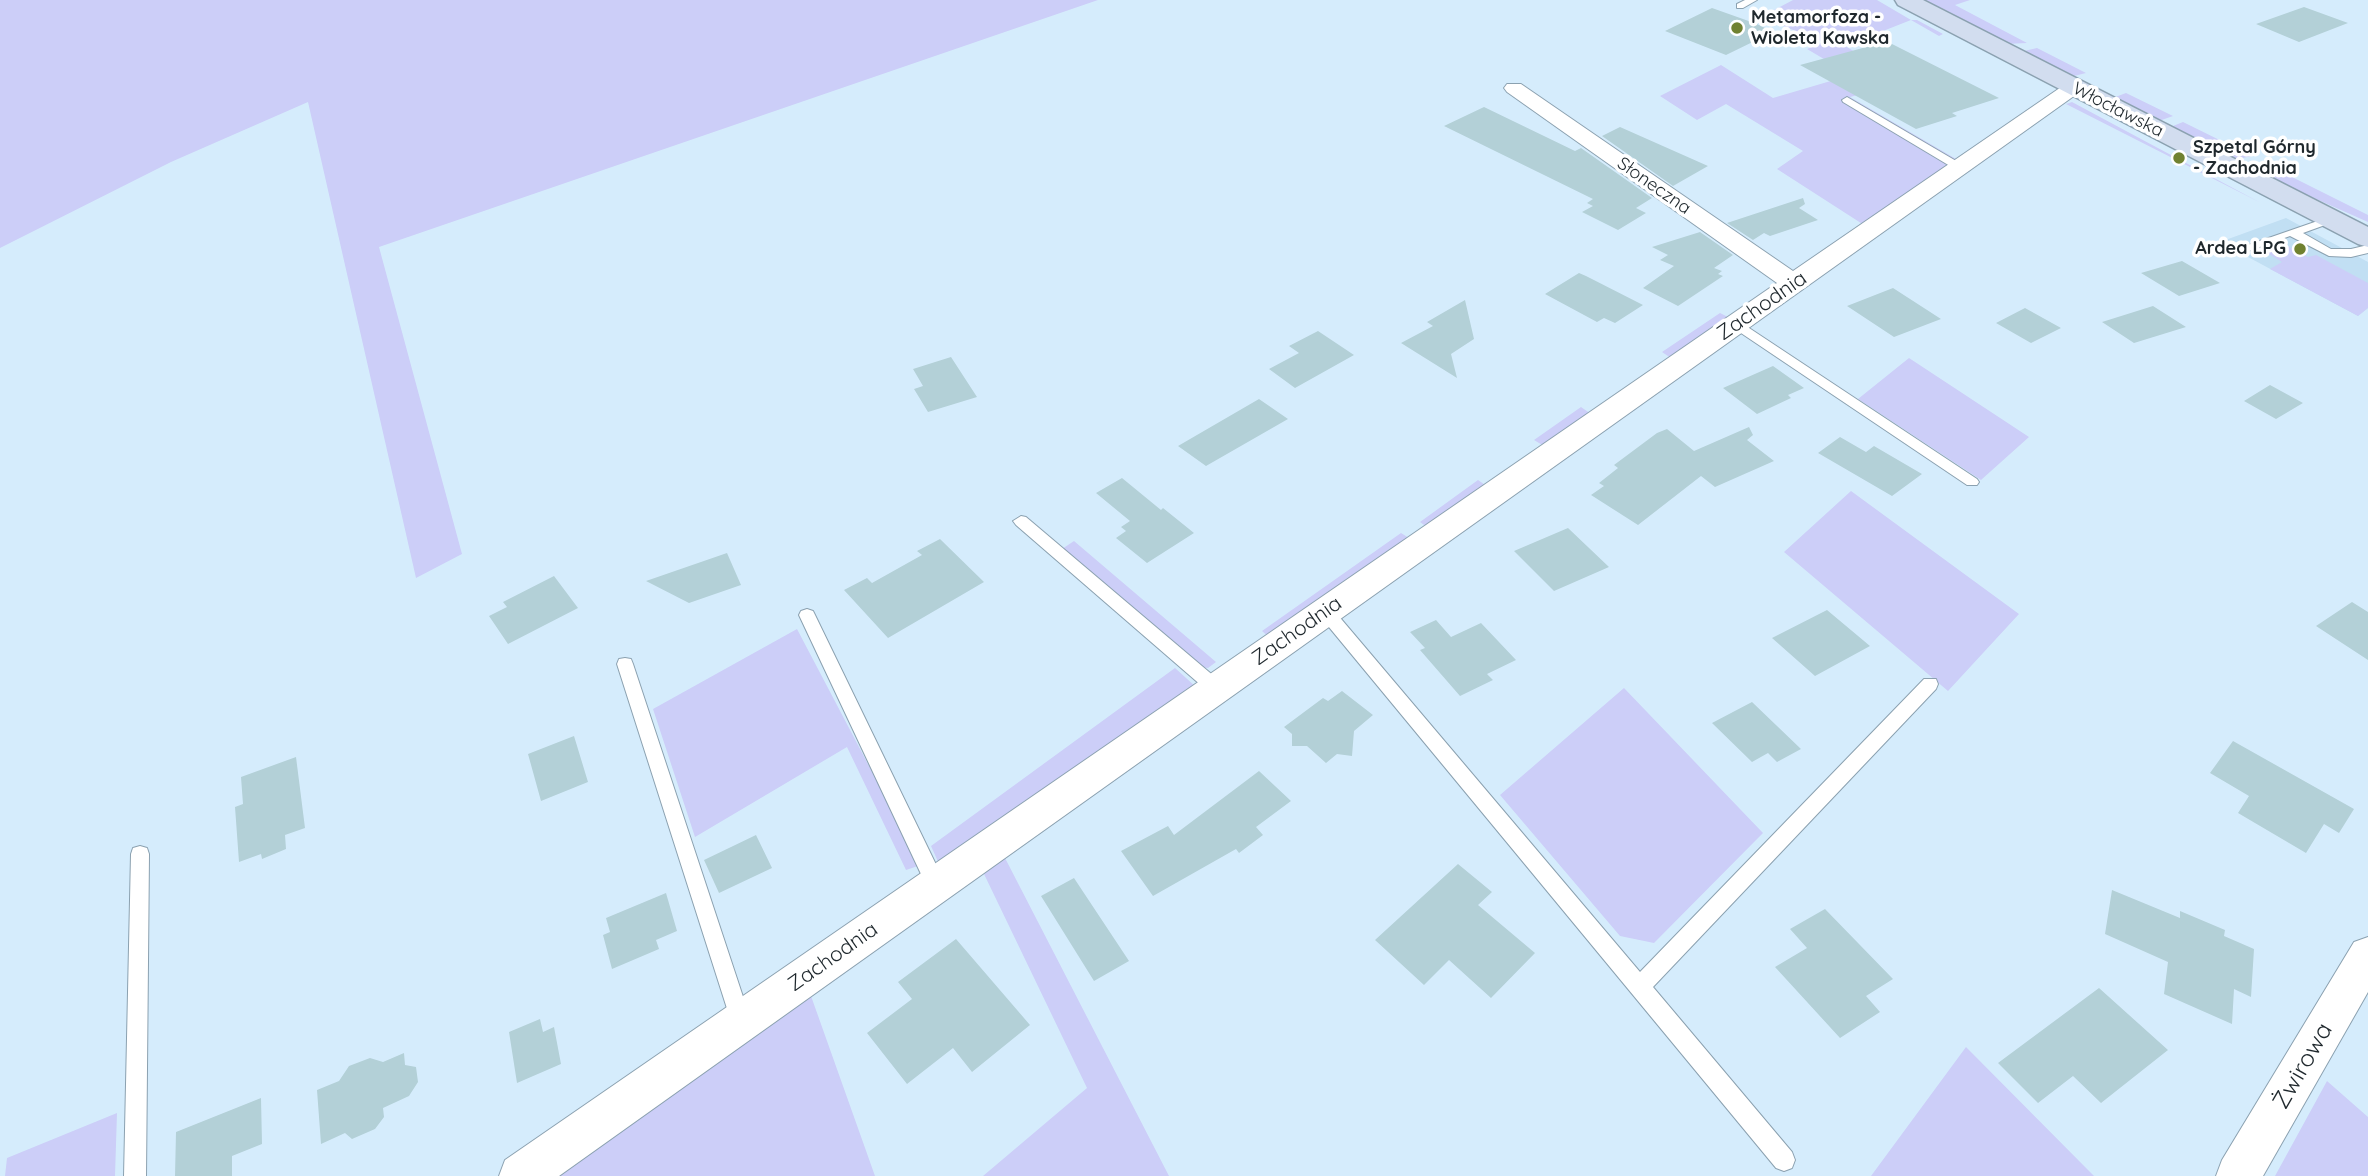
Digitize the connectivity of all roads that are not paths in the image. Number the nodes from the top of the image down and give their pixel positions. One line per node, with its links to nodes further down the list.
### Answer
1 (1752, 0): 3 (lane)
2 (1906, 0): 4 (main road, Włocławska)
3 (1740, 6)
4 (2074, 87): 7 (street, Zachodnia); 8 (main road, Włocławska)
5 (1514, 88): 13 (street, Słoneczna)
6 (1847, 100): 7 (lane)
7 (1959, 167): 13 (street, Zachodnia)
8 (2332, 219): 9 (lane); 10 (main road, Włocławska)
9 (2294, 231): 11 (lane); 12 (lane)
10 (2368, 238)
11 (2368, 249)
12 (2237, 251)
13 (1794, 283): 14 (street, Zachodnia)
14 (1737, 324): 15 (lane); 17 (street, Zachodnia)
15 (1972, 482)
16 (1021, 521): 21 (lane)
17 (1325, 611): 21 (street, Zachodnia); 25 (lane)
18 (807, 615): 23 (lane)
19 (625, 664): 26 (lane)
20 (1930, 684): 25 (lane)
21 (1216, 688): 23 (street, Zachodnia)
22 (139, 854): 28 (lane)
23 (936, 885): 26 (street, Zachodnia)
24 (2368, 955): 30 (street, Żwirowa)
25 (1640, 987): 27 (lane)
26 (741, 1021): 29 (street, Zachodnia)
27 (1784, 1160)
28 (135, 1176)
29 (521, 1176)
30 (2238, 1176)

